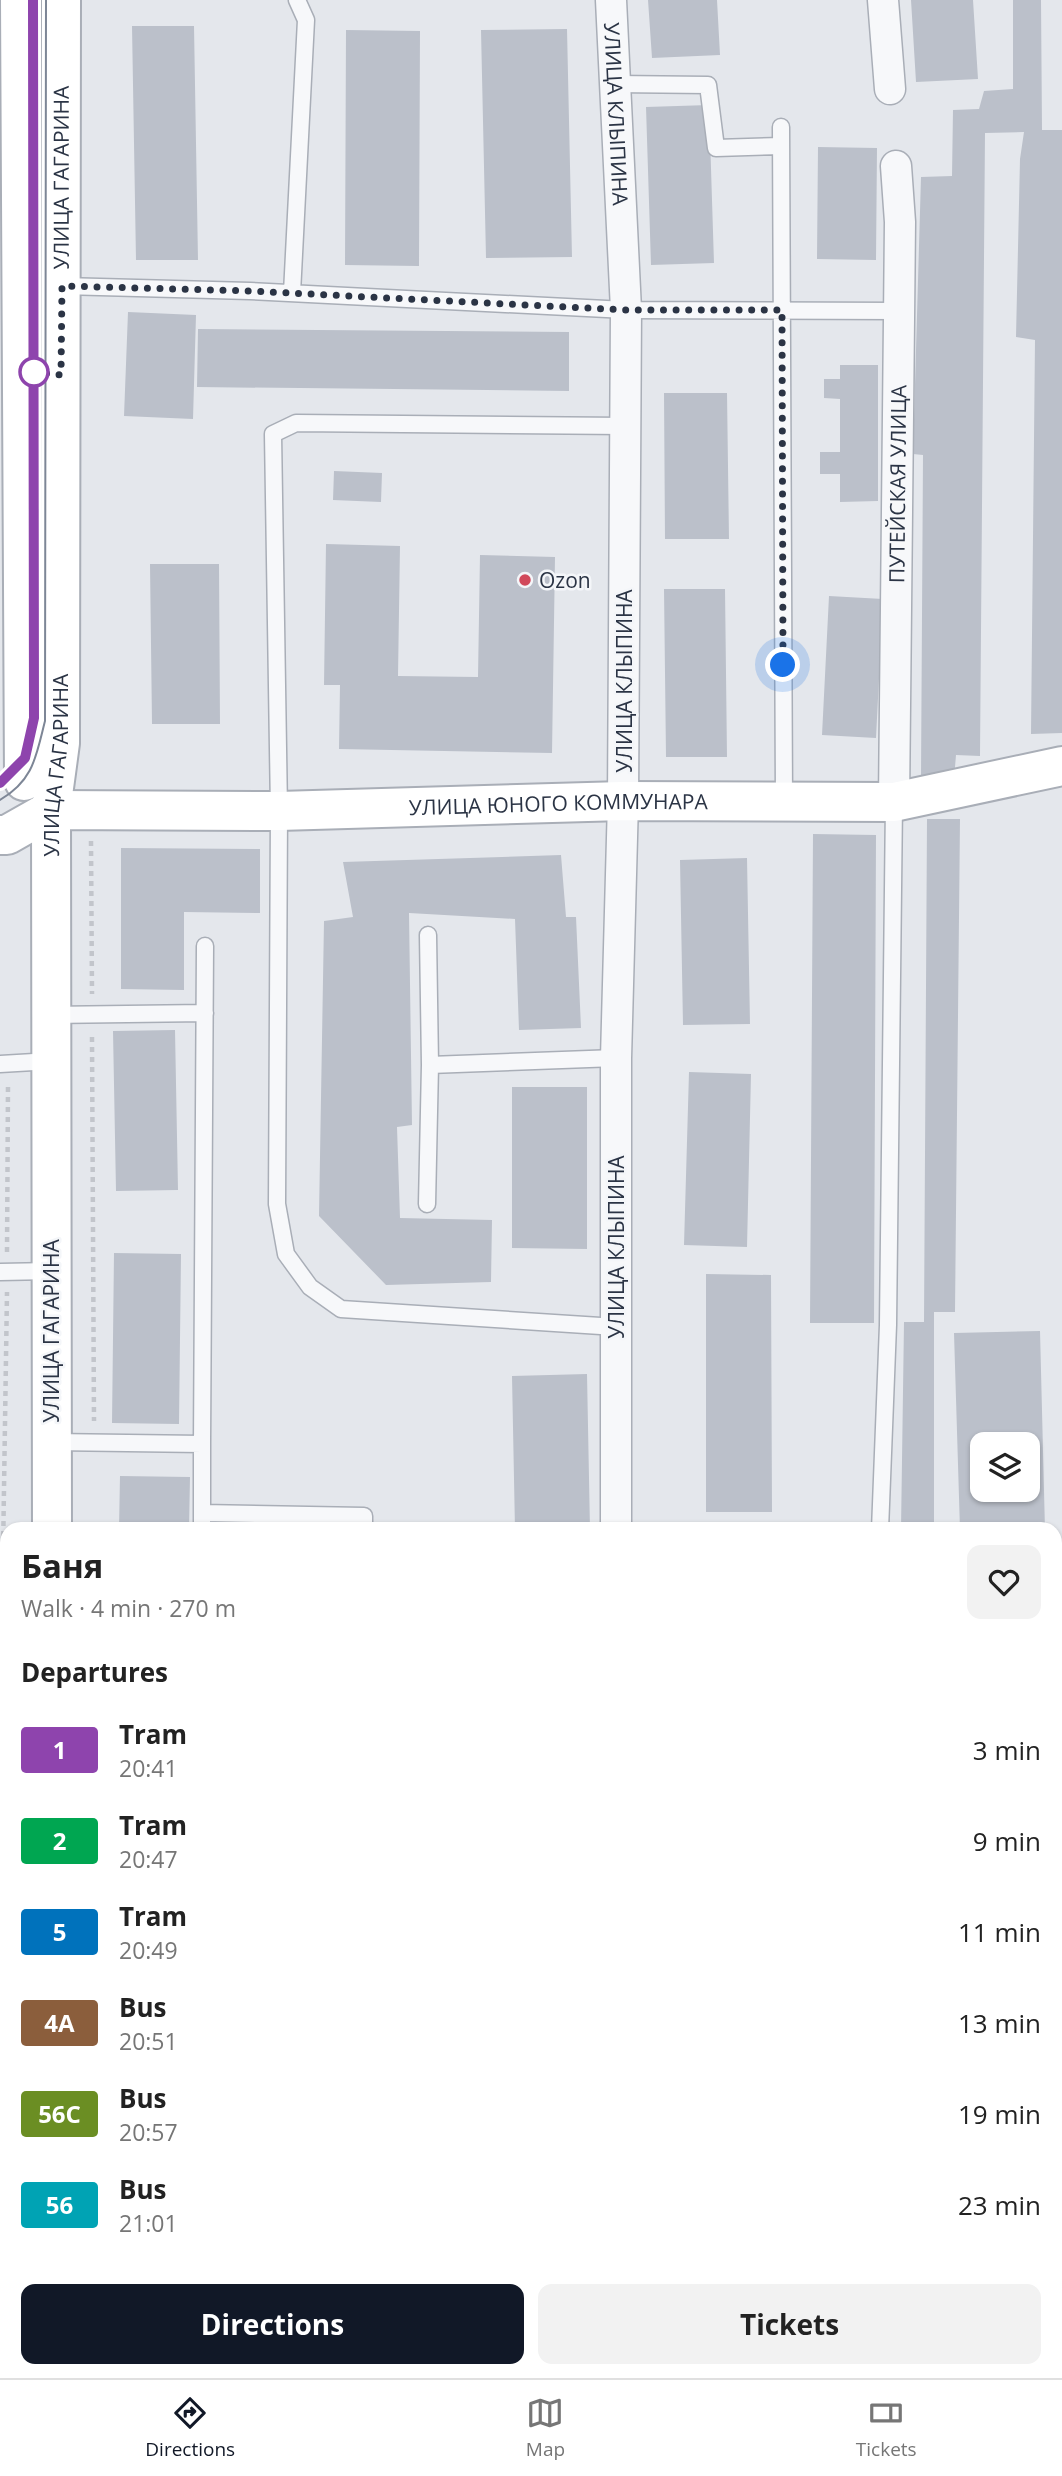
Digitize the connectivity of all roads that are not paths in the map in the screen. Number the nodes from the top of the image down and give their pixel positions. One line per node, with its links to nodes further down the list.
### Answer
1 (20, 0): 18 (street, УЛИЦА ГАГАРИНА)
2 (61, 0): 11 (street, УЛИЦА ГАГАРИНА)
3 (297, 0): 12 (lane)
4 (611, 0): 6 (street, УЛИЦА КЛЫПИНА)
5 (883, 0): 7 (street)
6 (615, 84): 9 (lane); 13 (street, УЛИЦА КЛЫПИНА)
7 (890, 89)
8 (781, 127): 9 (lane)
9 (781, 146): 14 (lane)
10 (896, 166): 15 (street, ПУТЕЙСКАЯ УЛИЦА)
11 (62, 286): 12 (lane); 22 (street, УЛИЦА ГАГАРИНА)
12 (292, 293): 13 (lane)
13 (626, 310): 14 (lane); 16 (street, УЛИЦА КЛЫПИНА)
14 (782, 310): 15 (lane); 20 (lane)
15 (899, 311): 21 (street, ПУТЕЙСКАЯ УЛИЦА)
16 (626, 426): 19 (street, УЛИЦА КЛЫПИНА); 23 (lane)
17 (1062, 766): 21 (street, УЛИЦА ЮНОГО КОММУНАРА)
18 (12, 780): 22 (street)
19 (623, 801): 20 (street, УЛИЦА ЮНОГО КОММУНАРА); 23 (street, УЛИЦА ЮНОГО КОММУНАРА); 29 (street, УЛИЦА КЛЫПИНА)
20 (784, 802): 21 (street, УЛИЦА ЮНОГО КОММУНАРА)
21 (894, 802): 43 (lane)
22 (51, 810): 23 (street, УЛИЦА ЮНОГО КОММУНАРА); 24 (street, УЛИЦА ЮНОГО КОММУНАРА); 28 (street, УЛИЦА ГАГАРИНА)
23 (279, 811): 36 (lane)
24 (0, 835)
25 (428, 935): 32 (lane)
26 (205, 946): 27 (lane)
27 (205, 1013): 28 (lane); 38 (lane)
28 (47, 1015): 30 (street, УЛИЦА ГАГАРИНА)
29 (616, 1058): 32 (lane); 36 (street, УЛИЦА КЛЫПИНА)
30 (51, 1061): 31 (lane); 34 (street, УЛИЦА ГАГАРИНА)
31 (4, 1064)
32 (430, 1065): 33 (lane)
33 (427, 1205)
34 (51, 1271): 35 (lane); 37 (street, УЛИЦА ГАГАРИНА)
35 (4, 1272)
36 (616, 1327): 42 (street, УЛИЦА КЛЫПИНА)
37 (52, 1442): 38 (lane); 40 (street, УЛИЦА ГАГАРИНА)
38 (202, 1444): 39 (lane)
39 (202, 1521): 41 (lane)
40 (52, 1522)
41 (364, 1522)
42 (616, 1522)
43 (880, 1522)

